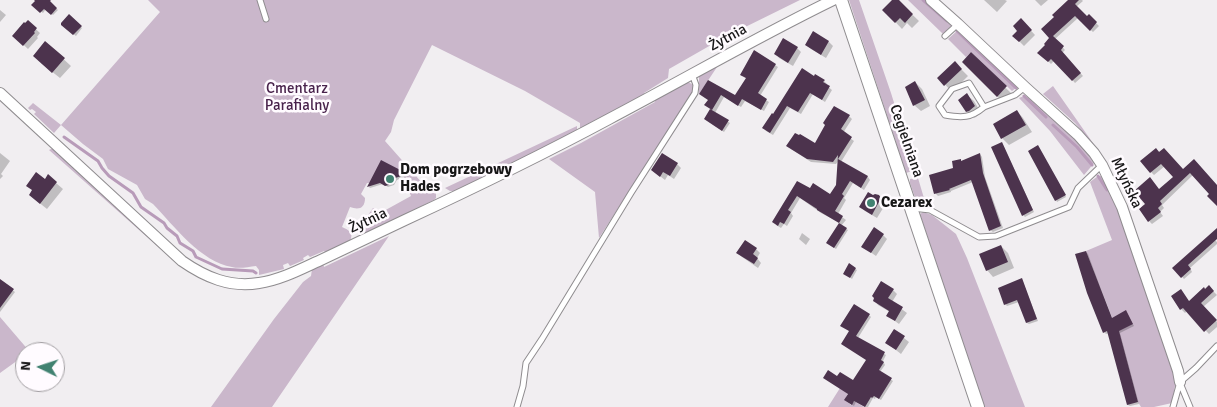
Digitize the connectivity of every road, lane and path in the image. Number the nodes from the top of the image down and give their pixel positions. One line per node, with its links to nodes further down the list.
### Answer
1 (260, 0): 5 (lane)
2 (833, 0): 8 (street, Żytnia)
3 (841, 0): 13 (street, Cegielniana)
4 (931, 0): 6 (street, Młyńska)
5 (266, 19)
6 (958, 24): 7 (lane); 9 (street, Młyńska)
7 (946, 36)
8 (692, 74): 10 (street, Żytnia); 16 (lane)
9 (1024, 87): 11 (lane); 12 (street, Młyńska)
10 (0, 93)
11 (984, 106): 11 (lane)
12 (1102, 165): 13 (lane); 15 (street, Młyńska)
13 (911, 208): 17 (street, Cegielniana)
14 (1217, 346): 15 (lane)
15 (1180, 382): 18 (lane); 19 (lane, Młyńska)
16 (517, 407)
17 (978, 407)
18 (1173, 407)
19 (1190, 407)

